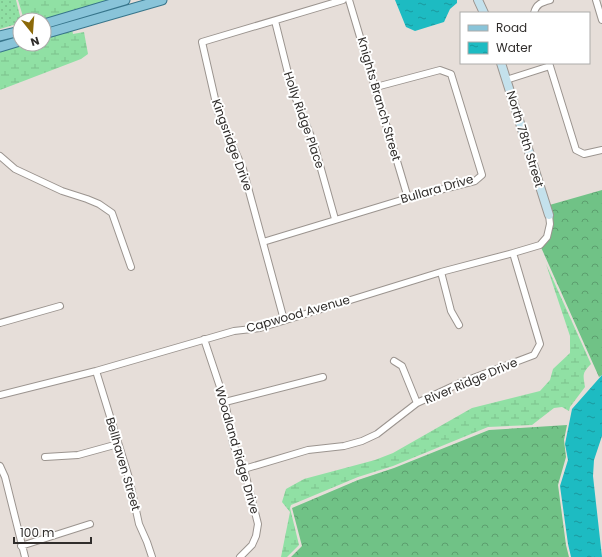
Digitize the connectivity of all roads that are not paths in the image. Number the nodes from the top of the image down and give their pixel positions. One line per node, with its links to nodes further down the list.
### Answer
1 (125, 0): 8 (main road)
2 (162, 0): 11 (main road)
3 (343, 0): 12 (street, Kingsridge Drive)
4 (349, 0): 23 (street, Knights Branch Street)
5 (478, 0): 9 (street)
6 (550, 0): 10 (street)
7 (596, 0): 13 (street)
8 (108, 5): 11 (main road); 14 (main road)
9 (484, 12)
10 (534, 12)
11 (112, 14): 16 (main road)
12 (275, 20): 28 (street, Holly Ridge Place); 29 (street, Kingsridge Drive)
13 (602, 20)
14 (52, 22)
15 (12, 32): 17 (main road)
16 (52, 32)
17 (0, 36)
18 (12, 44): 19 (main road)
19 (0, 47)
20 (501, 64): 22 (street, North 78th Street)
21 (550, 65): 22 (street); 24 (street)
22 (506, 80): 27 (street, North 78th Street)
23 (376, 87): 26 (street, Knights Branch Street); 26 (street, Bullara Drive)
24 (602, 150)
25 (0, 156): 31 (street)
26 (408, 198): 28 (street, Bullara Drive)
27 (548, 215): 30 (street, Capwood Avenue)
28 (335, 219): 29 (street, Bullara Drive)
29 (263, 242): 34 (street, Kingsridge Drive)
30 (513, 253): 32 (street, Capwood Avenue); 43 (street, River Ridge Drive)
31 (131, 267)
32 (441, 272): 34 (street, Capwood Avenue); 36 (street)
33 (60, 306): 35 (street)
34 (284, 320): 37 (street, Capwood Avenue)
35 (0, 323)
36 (459, 325)
37 (204, 339): 39 (street, Capwood Avenue); 42 (street, Woodland Ridge Drive)
38 (394, 361): 43 (street)
39 (96, 371): 41 (street, Capwood Avenue); 44 (street, Bellhaven Street)
40 (323, 377): 42 (street)
41 (0, 395)
42 (225, 402): 47 (street, Woodland Ridge Drive)
43 (417, 403): 47 (street, River Ridge Drive)
44 (118, 444): 45 (street); 51 (street, Bellhaven Street)
45 (45, 457)
46 (0, 466): 49 (street)
47 (244, 469): 52 (street, Woodland Ridge Drive)
48 (90, 524): 49 (street)
49 (21, 546): 50 (street)
50 (25, 557)
51 (152, 557)
52 (240, 557)

